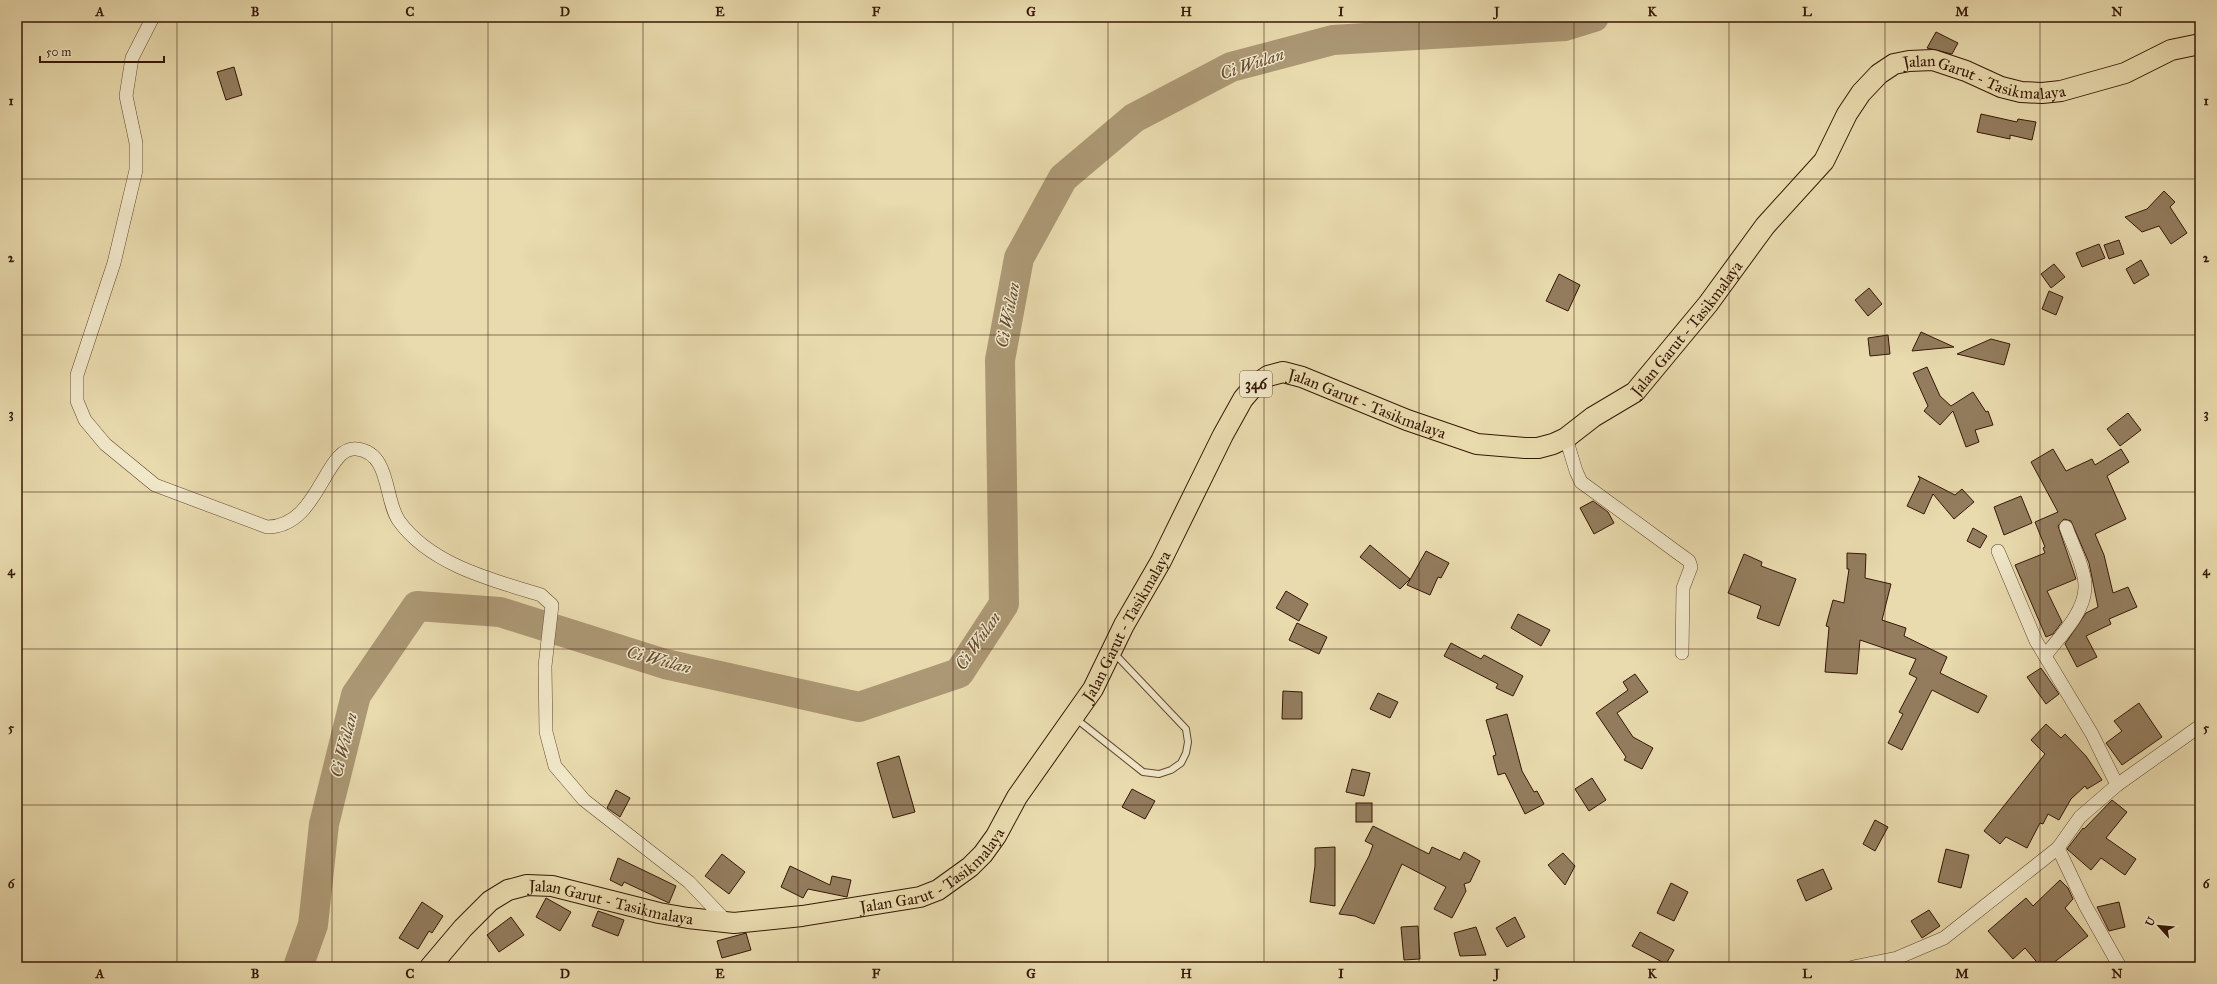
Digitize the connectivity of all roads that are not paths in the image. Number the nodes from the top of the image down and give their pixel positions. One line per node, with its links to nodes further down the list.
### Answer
1 (153, 17): 13 (street)
2 (2200, 44): 3 (main road, Jalan Garut - Tasikmalaya / 346)
3 (1566, 438): 6 (main road, Jalan Garut - Tasikmalaya / 346); 7 (street)
4 (2066, 527): 8 (street)
5 (1998, 551): 8 (street)
6 (1112, 650): 9 (main road, Jalan Garut - Tasikmalaya / 346); 9 (lane)
7 (1682, 653)
8 (2045, 656): 11 (street)
9 (1073, 716): 13 (main road, Jalan Garut - Tasikmalaya / 346)
10 (2200, 726): 11 (street)
11 (2117, 785): 12 (street)
12 (2058, 848): 15 (street); 16 (street)
13 (726, 921): 14 (main road, Jalan Garut - Tasikmalaya / 346)
14 (430, 967)
15 (1853, 967)
16 (2120, 967)

